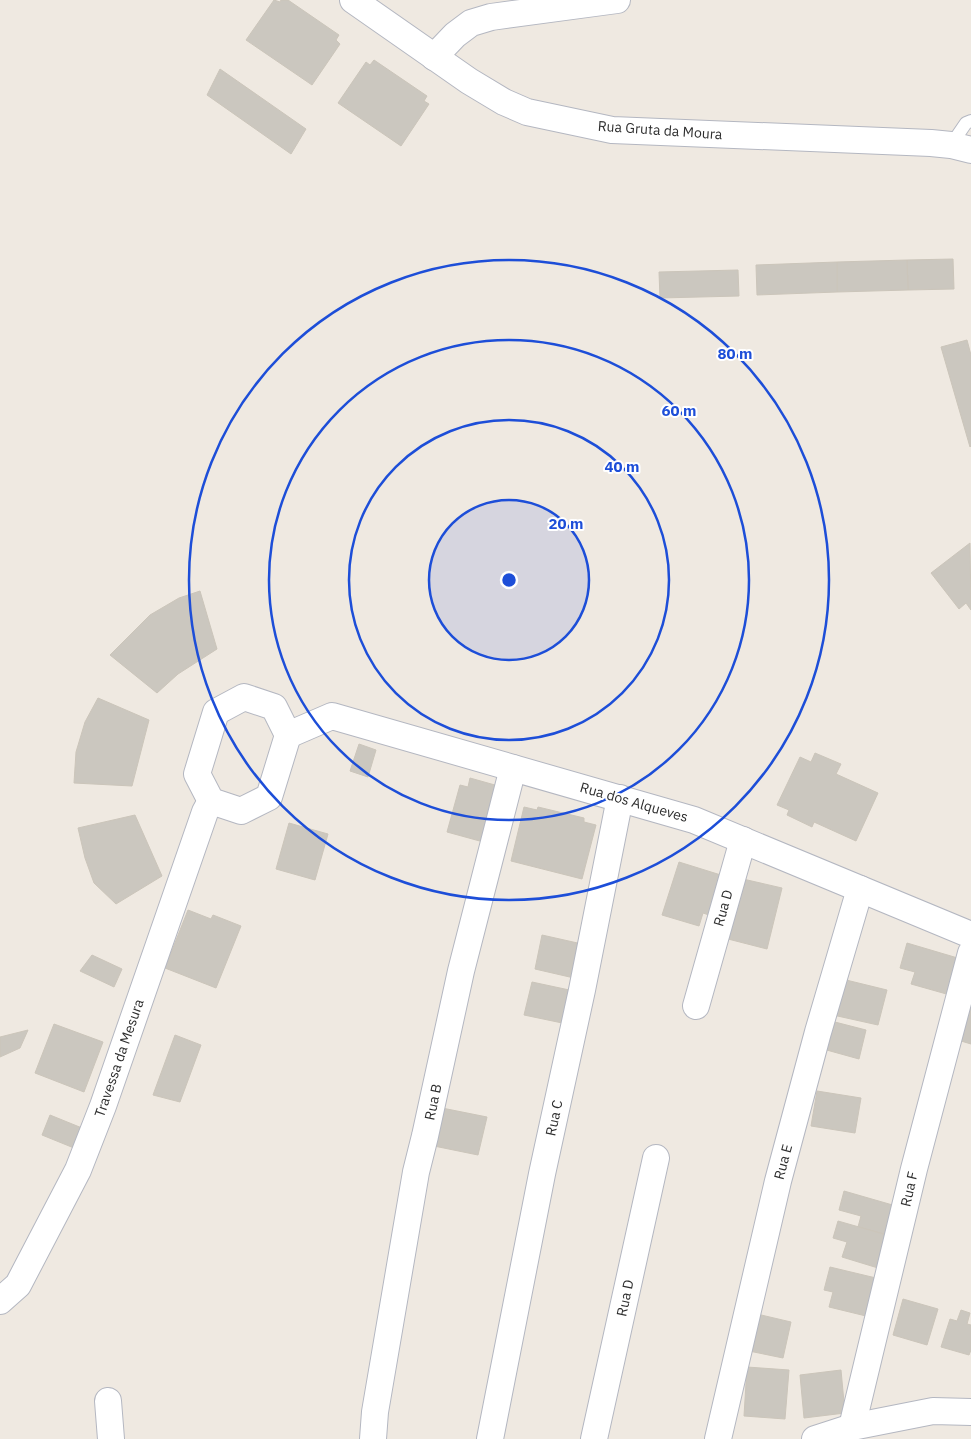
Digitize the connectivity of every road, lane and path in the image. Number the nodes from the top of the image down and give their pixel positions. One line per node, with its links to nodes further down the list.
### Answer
1 (353, 0): 3 (street, Rua Gruta da Moura)
2 (617, 0): 3 (street)
3 (434, 57): 5 (street, Rua Gruta da Moura)
4 (971, 121): 5 (lane)
5 (961, 148)
6 (288, 735): 7 (street, Rua dos Alqueves); 9 (street); 9 (street)
7 (513, 768): 8 (street, Rua dos Alqueves); 21 (street, Rua B)
8 (620, 798): 10 (street, Rua dos Alqueves); 22 (street, Rua C)
9 (211, 801): 16 (street, Travessa da Mesura)
10 (743, 840): 11 (street, Rua dos Alqueves); 14 (street, Rua D)
11 (860, 889): 12 (street, Rua dos Alqueves); 24 (street, Rua E)
12 (971, 935)
13 (971, 953): 19 (street, Rua F)
14 (696, 1006)
15 (656, 1158): 23 (street, Rua D)
16 (0, 1300)
17 (108, 1401): 20 (street)
18 (971, 1412): 19 (street)
19 (852, 1427): 25 (street)
20 (111, 1439)
21 (373, 1439)
22 (490, 1439)
23 (594, 1439)
24 (718, 1439)
25 (815, 1439)

